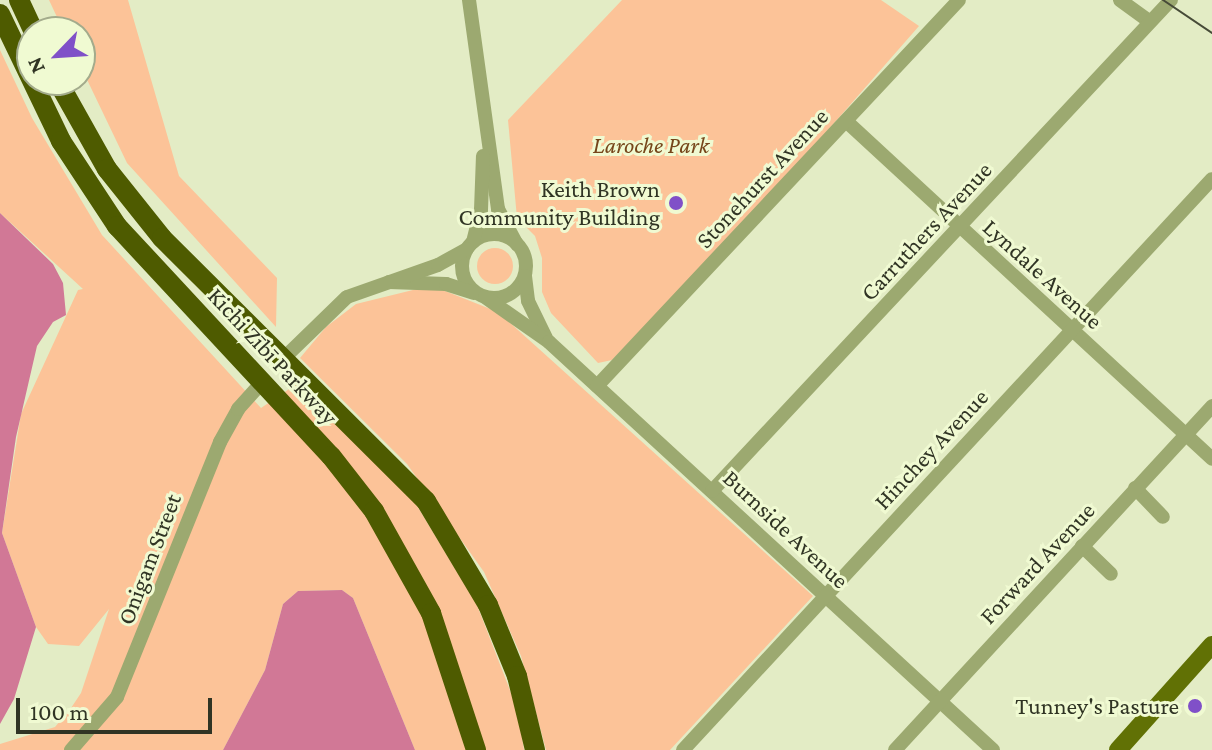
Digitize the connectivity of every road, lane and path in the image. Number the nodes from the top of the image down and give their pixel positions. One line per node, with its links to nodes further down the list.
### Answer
1 (469, 0): 9 (street)
2 (959, 0): 8 (street, Stonehurst Avenue)
3 (1120, 0): 6 (street)
4 (1167, 5): 6 (street, Carruthers Avenue)
5 (0, 14): 20 (highway, Kichi Zībī Parkway)
6 (1150, 22): 11 (street, Carruthers Avenue)
7 (67, 96): 19 (highway, Kichi Zībī Parkway)
8 (846, 121): 11 (street, Lyndale Avenue); 21 (street, Stonehurst Avenue)
9 (484, 135): 12 (street); 13 (street)
10 (1212, 179): 17 (street, Hinchey Avenue)
11 (959, 227): 17 (street, Lyndale Avenue); 26 (street, Carruthers Avenue)
12 (517, 244): 13 (street); 14 (street)
13 (470, 245): 15 (street); 16 (street)
14 (525, 273): 16 (street); 18 (street, Burnside Avenue)
15 (385, 281): 16 (street); 19 (street)
16 (482, 296): 18 (street, Burnside Avenue)
17 (1072, 330): 23 (street, Lyndale Avenue); 30 (street, Hinchey Avenue)
18 (549, 342): 21 (street, Burnside Avenue)
19 (285, 357): 20 (highway); 35 (highway, Kichi Zībī Parkway)
20 (263, 381): 33 (street, Onigam Street); 34 (highway, Kichi Zībī Parkway)
21 (597, 386): 26 (street, Burnside Avenue)
22 (1212, 406): 23 (street, Forward Avenue)
23 (1185, 434): 24 (street, Lyndale Avenue); 25 (street, Forward Avenue)
24 (1212, 459)
25 (1135, 488): 27 (street); 28 (street, Forward Avenue)
26 (712, 491): 30 (street, Burnside Avenue)
27 (1163, 517)
28 (1082, 546): 29 (street); 32 (street, Forward Avenue)
29 (1111, 574)
30 (826, 596): 32 (street, Burnside Avenue); 36 (street, Hinchey Avenue)
31 (1212, 645): 39 (main road)
32 (939, 701): 37 (street, Forward Avenue); 38 (street, Burnside Avenue)
33 (71, 750)
34 (476, 750)
35 (535, 750)
36 (683, 750)
37 (895, 750)
38 (993, 750)
39 (1118, 750)

